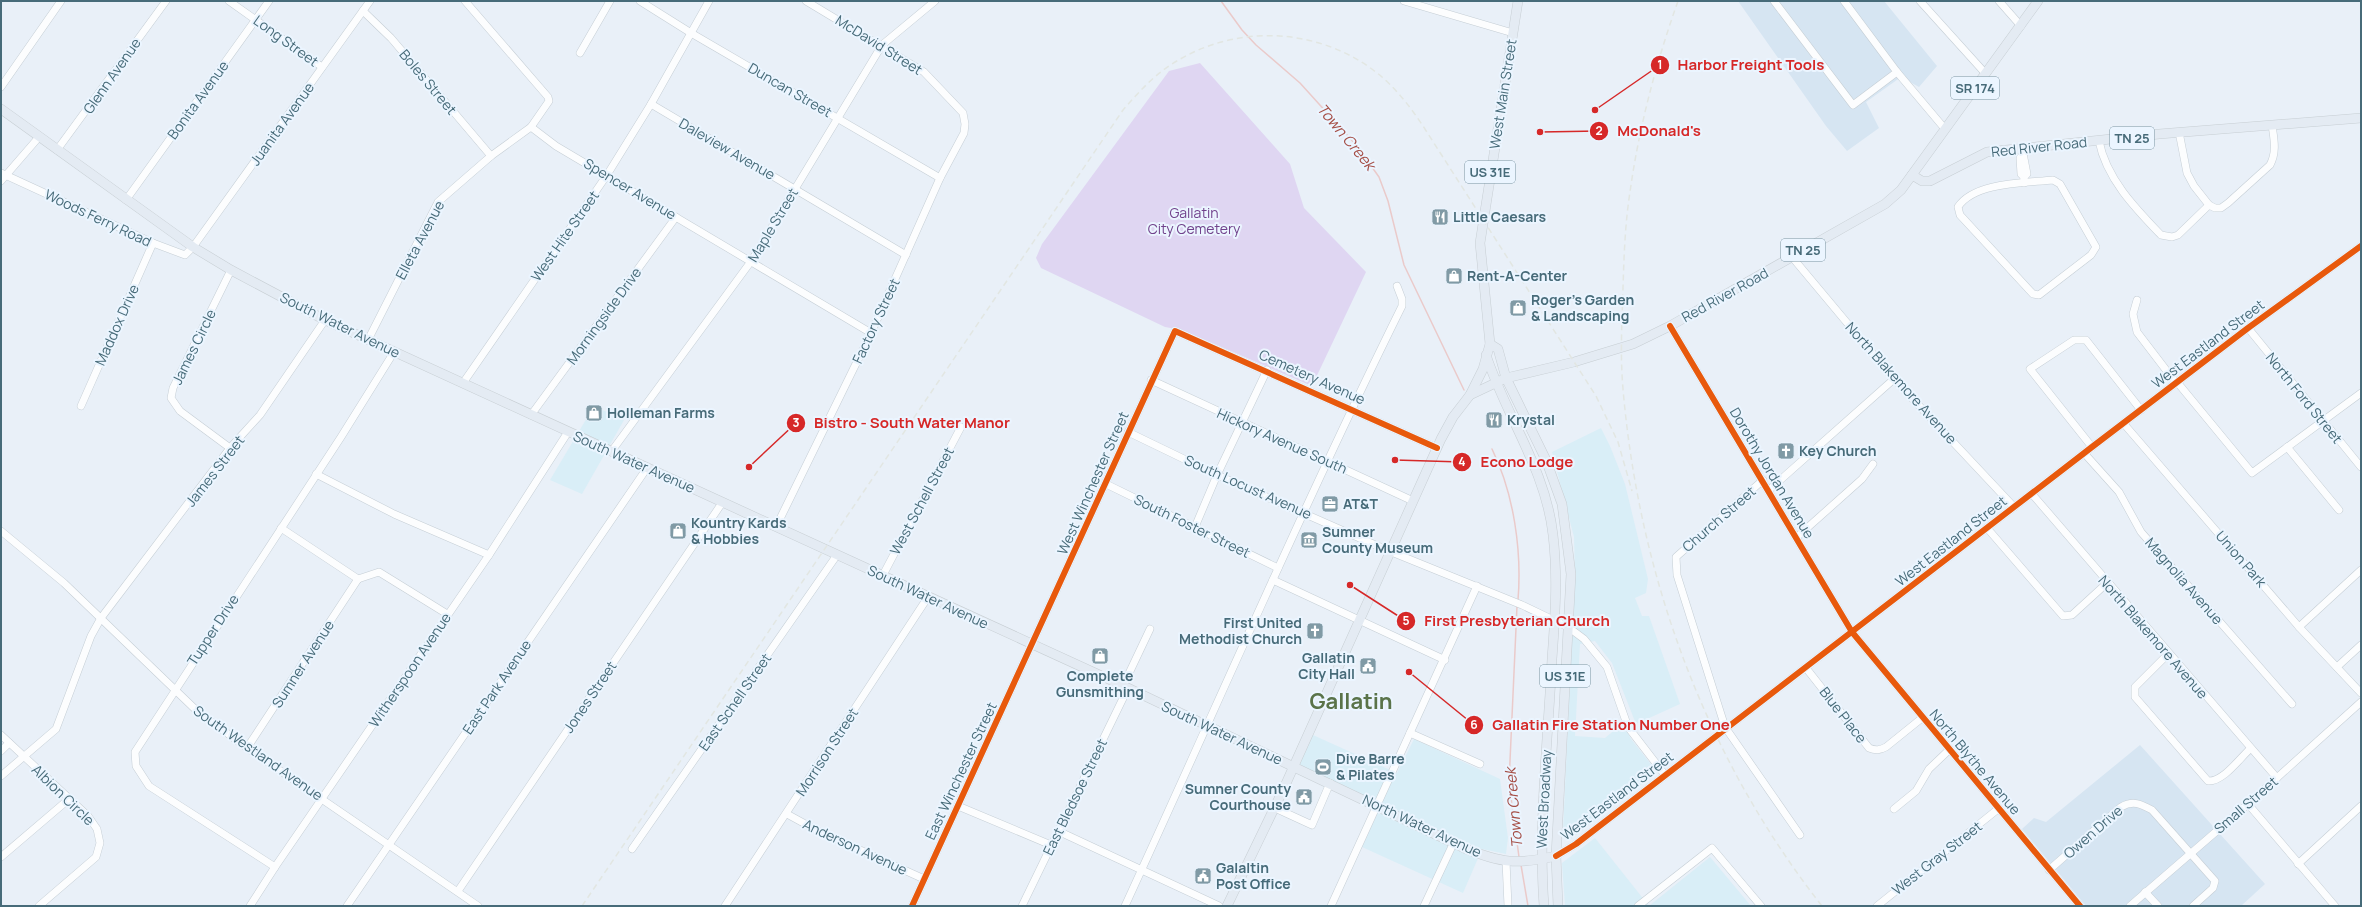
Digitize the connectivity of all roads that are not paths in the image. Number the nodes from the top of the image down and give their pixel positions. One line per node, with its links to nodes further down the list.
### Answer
1 (61, 1): 29 (street)
2 (166, 1): 41 (street, Glenn Avenue)
3 (229, 1): 20 (street, Long Street)
4 (269, 1): 20 (street, Bonita Avenue)
5 (370, 1): 19 (street, Juanita Avenue)
6 (465, 1): 36 (street)
7 (610, 1): 25 (street)
8 (640, 1): 22 (street, Duncan Street)
9 (709, 1): 22 (street, West Hite Street)
10 (806, 1): 24 (street, McDavid Street)
11 (935, 1): 24 (street, Maple Street)
12 (1404, 1): 23 (street)
13 (1518, 1): 23 (main road, West Main Street / US 31E)
14 (1774, 1): 27 (street)
15 (1844, 1): 27 (street)
16 (1920, 1): 28 (street)
17 (1999, 1): 21 (street)
18 (2038, 1): 21 (main road, SR 174)
19 (363, 11): 26 (street, Juanita Avenue); 43 (street, Boles Street)
20 (256, 19): 26 (street, Long Street); 50 (street, Bonita Avenue)
21 (2020, 26): 28 (main road, SR 174)
22 (691, 33): 30 (street, West Hite Street); 33 (street, Duncan Street)
23 (1513, 33): 68 (main road, West Main Street / US 31E)
24 (882, 45): 32 (street, McDavid Street); 33 (street, Maple Street)
25 (580, 53)
26 (322, 67): 55 (street, Juanita Avenue)
27 (1896, 72): 37 (street)
28 (1985, 73): 37 (main road, SR 174)
29 (1, 87)
30 (651, 104): 44 (street, West Hite Street); 49 (street, Daleview Avenue)
31 (1, 109): 39 (main road, South Water Avenue)
32 (963, 113): 47 (street, Factory Street)
33 (837, 118): 47 (street, Duncan Street); 49 (street, Maple Street)
34 (2361, 118): 35 (main road, Red River Road / TN 25)
35 (2272, 125): 38 (main road, Red River Road / TN 25); 51 (street)
36 (531, 127): 43 (street, Elleta Avenue); 44 (street, Spencer Avenue)
37 (1945, 129): 45 (main road, SR 174)
38 (2179, 132): 40 (main road, Red River Road / TN 25); 51 (street)
39 (39, 137): 41 (main road, South Water Avenue); 46 (street)
40 (2099, 141): 42 (main road, Red River Road / TN 25); 51 (street)
41 (58, 150): 50 (main road, South Water Avenue)
42 (2023, 151): 45 (main road, Red River Road / TN 25); 48 (street)
43 (491, 156): 67 (street, Elleta Avenue)
44 (607, 175): 52 (street, Spencer Avenue); 76 (street, West Hite Street)
45 (1912, 175): 57 (main road, Red River Road / TN 25)
46 (3, 176): 53 (street, Woods Ferry Road)
47 (940, 178): 56 (street, Factory Street)
48 (2024, 180): 48 (street)
49 (795, 188): 56 (street, Daleview Avenue); 58 (street, Maple Street)
50 (126, 200): 55 (main road, South Water Avenue)
51 (2209, 205)
52 (676, 217): 58 (street, Spencer Avenue); 83 (street, Morningside Drive)
53 (153, 243): 55 (street, Woods Ferry Road); 80 (street, Maddox Drive)
54 (2361, 246): 64 (street, West Eastland Street)
55 (193, 247): 59 (main road, South Water Avenue)
56 (906, 255): 66 (street, Factory Street)
57 (1792, 257): 63 (main road, Red River Road / TN 25); 73 (street, North Blakemore Avenue)
58 (752, 260): 66 (street, Spencer Avenue); 94 (street, Maple Street)
59 (231, 270): 62 (main road, South Water Avenue); 91 (street, James Circle)
60 (1397, 286): 81 (street)
61 (2137, 300): 77 (street)
62 (325, 320): 67 (main road, South Water Avenue); 91 (street, James Street)
63 (1670, 326): 72 (main road, Red River Road / TN 25); 102 (street, Dorothy Jordan Avenue)
64 (2248, 328): 77 (street, West Eastland Street); 84 (street, North Ford Street)
65 (1175, 331): 71 (street, Cemetery Avenue); 74 (street, West Winchester Street)
66 (871, 333): 113 (street, Factory Street)
67 (368, 340): 69 (main road, South Water Avenue)
68 (1490, 344): 70 (main road, West Main Street / US 31E); 72 (main road, West Broadway / US 31E)
69 (394, 352): 76 (main road, South Water Avenue); 100 (street, Tupper Drive)
70 (1486, 354): 75 (main road, US 31E); 79 (main road, West Main Street)
71 (1267, 370): 81 (street, Cemetery Avenue); 85 (street)
72 (1506, 378): 75 (main road, Red River Road / TN 25); 106 (main road, West Broadway / US 31E)
73 (1894, 379): 104 (street, Church Street); 110 (street, North Blakemore Avenue)
74 (1152, 380): 85 (street, Hickory Avenue South); 89 (street, West Winchester Street)
75 (1495, 382): 79 (main road, Red River Road / TN 25); 109 (main road, US 31E)
76 (463, 383): 83 (main road, South Water Avenue)
77 (2176, 383): 82 (street, West Eastland Street); 93 (street)
78 (2361, 394): 84 (street)
79 (1470, 395): 92 (main road, TN 25)
80 (81, 406)
81 (1351, 408): 92 (street, Cemetery Avenue); 96 (street)
82 (2141, 410): 86 (street, West Eastland Street); 90 (street)
83 (531, 415): 88 (main road, South Water Avenue)
84 (2324, 421): 93 (street); 98 (street, North Ford Street)
85 (1242, 423): 96 (street, Hickory Avenue South); 101 (street)
86 (2124, 424): 90 (street, West Eastland Street); 135 (street, Union Park)
87 (961, 427): 124 (street, West Schell Street)
88 (568, 432): 94 (main road, South Water Avenue); 120 (street, Witherspoon Avenue)
89 (1128, 432): 101 (street, South Locust Avenue); 103 (street, West Winchester Street)
90 (2092, 447): 95 (street, West Eastland Street)
91 (230, 448): 131 (street, James Street)
92 (1437, 448): 107 (main road, TN 25)
93 (2287, 448): 111 (street)
94 (611, 452): 99 (main road, South Water Avenue)
95 (2084, 453): 105 (street, West Eastland Street); 148 (street, Magnolia Avenue)
96 (1328, 461): 107 (street, Hickory Avenue South); 112 (street)
97 (1873, 464): 118 (street)
98 (2361, 467)
99 (647, 468): 108 (main road, South Water Avenue); 179 (street, East Park Avenue)
100 (316, 474): 115 (street, Tupper Drive); 120 (street)
101 (1217, 475): 112 (street, South Locust Avenue); 114 (street)
102 (1763, 480): 104 (street, Dorothy Jordan Avenue); 151 (street, Church Street)
103 (1106, 484): 114 (street, South Foster Street); 138 (street, West Winchester Street)
104 (1769, 490): 118 (street, Dorothy Jordan Avenue)
105 (2032, 494): 110 (street, West Eastland Street); 127 (street, North Blakemore Avenue)
106 (1560, 497): 109 (main road); 134 (main road, West Broadway / US 31E)
107 (1413, 501): 119 (main road, TN 25)
108 (722, 503): 113 (main road, South Water Avenue); 192 (street, Jones Street)
109 (1546, 503): 133 (main road, US 31E)
110 (2014, 507): 116 (street, West Eastland Street)
111 (2339, 510)
112 (1303, 512): 119 (street, South Locust Avenue); 122 (street)
113 (776, 526): 121 (main road, South Water Avenue)
114 (1195, 527): 122 (street, South Foster Street)
115 (281, 528): 125 (street); 145 (street, Tupper Drive)
116 (1987, 528): 127 (street); 137 (street, West Eastland Street)
117 (1, 532): 131 (street, South Westland Avenue)
118 (1796, 537): 137 (street, Dorothy Jordan Avenue)
119 (1389, 551): 128 (street, South Locust Avenue); 132 (main road, TN 25)
120 (489, 555): 130 (street, Witherspoon Avenue)
121 (837, 555): 124 (main road, South Water Avenue); 181 (street, East Schell Street)
122 (1278, 568): 126 (street)
123 (2361, 570): 135 (street)
124 (883, 575): 129 (main road, South Water Avenue)
125 (358, 579): 130 (street); 155 (street, Sumner Avenue)
126 (1273, 580): 132 (street); 150 (street)
127 (2107, 583): 140 (street, North Blakemore Avenue)
128 (1477, 586): 133 (street, South Locust Avenue); 141 (street)
129 (928, 597): 138 (main road, South Water Avenue); 175 (street, Morrison Street)
130 (448, 614): 166 (street, Witherspoon Avenue)
131 (101, 618): 145 (street, South Westland Avenue); 159 (street, James Street)
132 (1359, 619): 141 (street); 161 (main road, TN 25)
133 (1554, 619): 134 (street, South Locust Avenue); 185 (main road, West Broadway / US 31E)
134 (1568, 627): 162 (street, South Locust Avenue); 183 (main road, West Broadway / US 31E)
135 (2299, 627): 142 (street, Union Park)
136 (1150, 628): 144 (street, East Bledsoe Street)
137 (1852, 632): 143 (street, West Eastland Street); 149 (street, North Blythe Avenue)
138 (1033, 645): 144 (main road, South Water Avenue); 170 (street, East Winchester Street)
139 (2361, 645): 142 (street)
140 (2168, 654): 156 (street, North Blakemore Avenue); 156 (street)
141 (1445, 660): 152 (street)
142 (2338, 667): 146 (street, Union Park)
143 (1806, 668): 149 (street, Blue Place); 151 (street, West Eastland Street)
144 (1126, 687): 150 (main road, South Water Avenue); 176 (street, East Bledsoe Street)
145 (174, 690): 155 (street, South Westland Avenue); 188 (street, Tupper Drive)
146 (2361, 693)
147 (2361, 702): 164 (street, Small Street)
148 (2292, 704)
149 (1922, 718): 157 (street, North Blythe Avenue)
150 (1208, 726): 161 (main road, South Water Avenue); 189 (street)
151 (1725, 728): 162 (street, West Eastland Street); 177 (street)
152 (1410, 733): 160 (street); 169 (street)
153 (1, 735): 154 (street, Albion Circle)
154 (9, 743): 158 (street); 159 (street, Albion Circle)
155 (247, 748): 166 (street, South Westland Avenue)
156 (2250, 749): 164 (street, North Blakemore Avenue)
157 (1949, 750): 173 (street); 174 (street, North Blythe Avenue)
158 (1, 751)
159 (24, 757): 163 (street, James Street); 167 (street, Albion Circle)
160 (1480, 764)
161 (1294, 766): 165 (main road, North Water Avenue); 172 (main road, TN 25)
162 (1665, 775): 183 (street, West Eastland Street)
163 (1, 776)
164 (2277, 778): 168 (street, Small Street)
165 (1330, 783): 169 (main road, North Water Avenue); 172 (street)
166 (322, 798): 179 (street, South Westland Avenue); 188 (street, Witherspoon Avenue)
167 (69, 799): 184 (street); 194 (street, Albion Circle)
168 (2248, 804): 182 (street, Small Street); 187 (street)
169 (1378, 805): 178 (main road, North Water Avenue); 204 (street)
170 (958, 806): 180 (street); 191 (street, East Winchester Street)
171 (2361, 806): 187 (street)
172 (1275, 808): 203 (main road, TN 25)
173 (1894, 809)
174 (1998, 809): 190 (street, North Blythe Avenue); 211 (street, West Gray Street)
175 (787, 814): 191 (street, Anderson Avenue); 198 (street, Morrison Street)
176 (1058, 831): 180 (street, East Bledsoe Street); 189 (street)
177 (1800, 835)
178 (1454, 842): 186 (main road, North Water Avenue); 205 (street)
179 (390, 845): 192 (street, South Westland Avenue); 196 (street, East Park Avenue)
180 (1051, 845): 200 (street, East Bledsoe Street)
181 (632, 849)
182 (2191, 853): 190 (street, Owen Drive); 193 (street, Small Street); 215 (street)
183 (1556, 856): 185 (main road, North Water Avenue); 208 (main road, US 31E)
184 (1, 857)
185 (1541, 860): 186 (main road, North Water Avenue); 207 (main road, US 31E)
186 (1509, 862): 206 (street)
187 (2298, 864): 216 (street)
188 (274, 867): 195 (street, Witherspoon Avenue)
189 (1142, 870): 201 (street); 202 (street)
190 (2049, 870): 212 (street, North Blythe Avenue)
191 (924, 879): 199 (street, East Winchester Street)
192 (458, 891): 197 (street, South Westland Avenue)
193 (2145, 892): 213 (street, Small Street); 214 (street)
194 (40, 906)
195 (250, 906)
196 (347, 906)
197 (478, 906)
198 (725, 906)
199 (912, 906)
200 (1022, 906)
201 (1125, 906)
202 (1219, 906)
203 (1226, 906)
204 (1331, 906)
205 (1424, 906)
206 (1508, 906)
207 (1544, 906)
208 (1558, 906)
209 (1638, 906): 210 (street)
210 (1761, 906)
211 (1877, 906)
212 (2080, 906)
213 (2130, 906)
214 (2158, 906)
215 (2193, 906)
216 (2335, 906)

